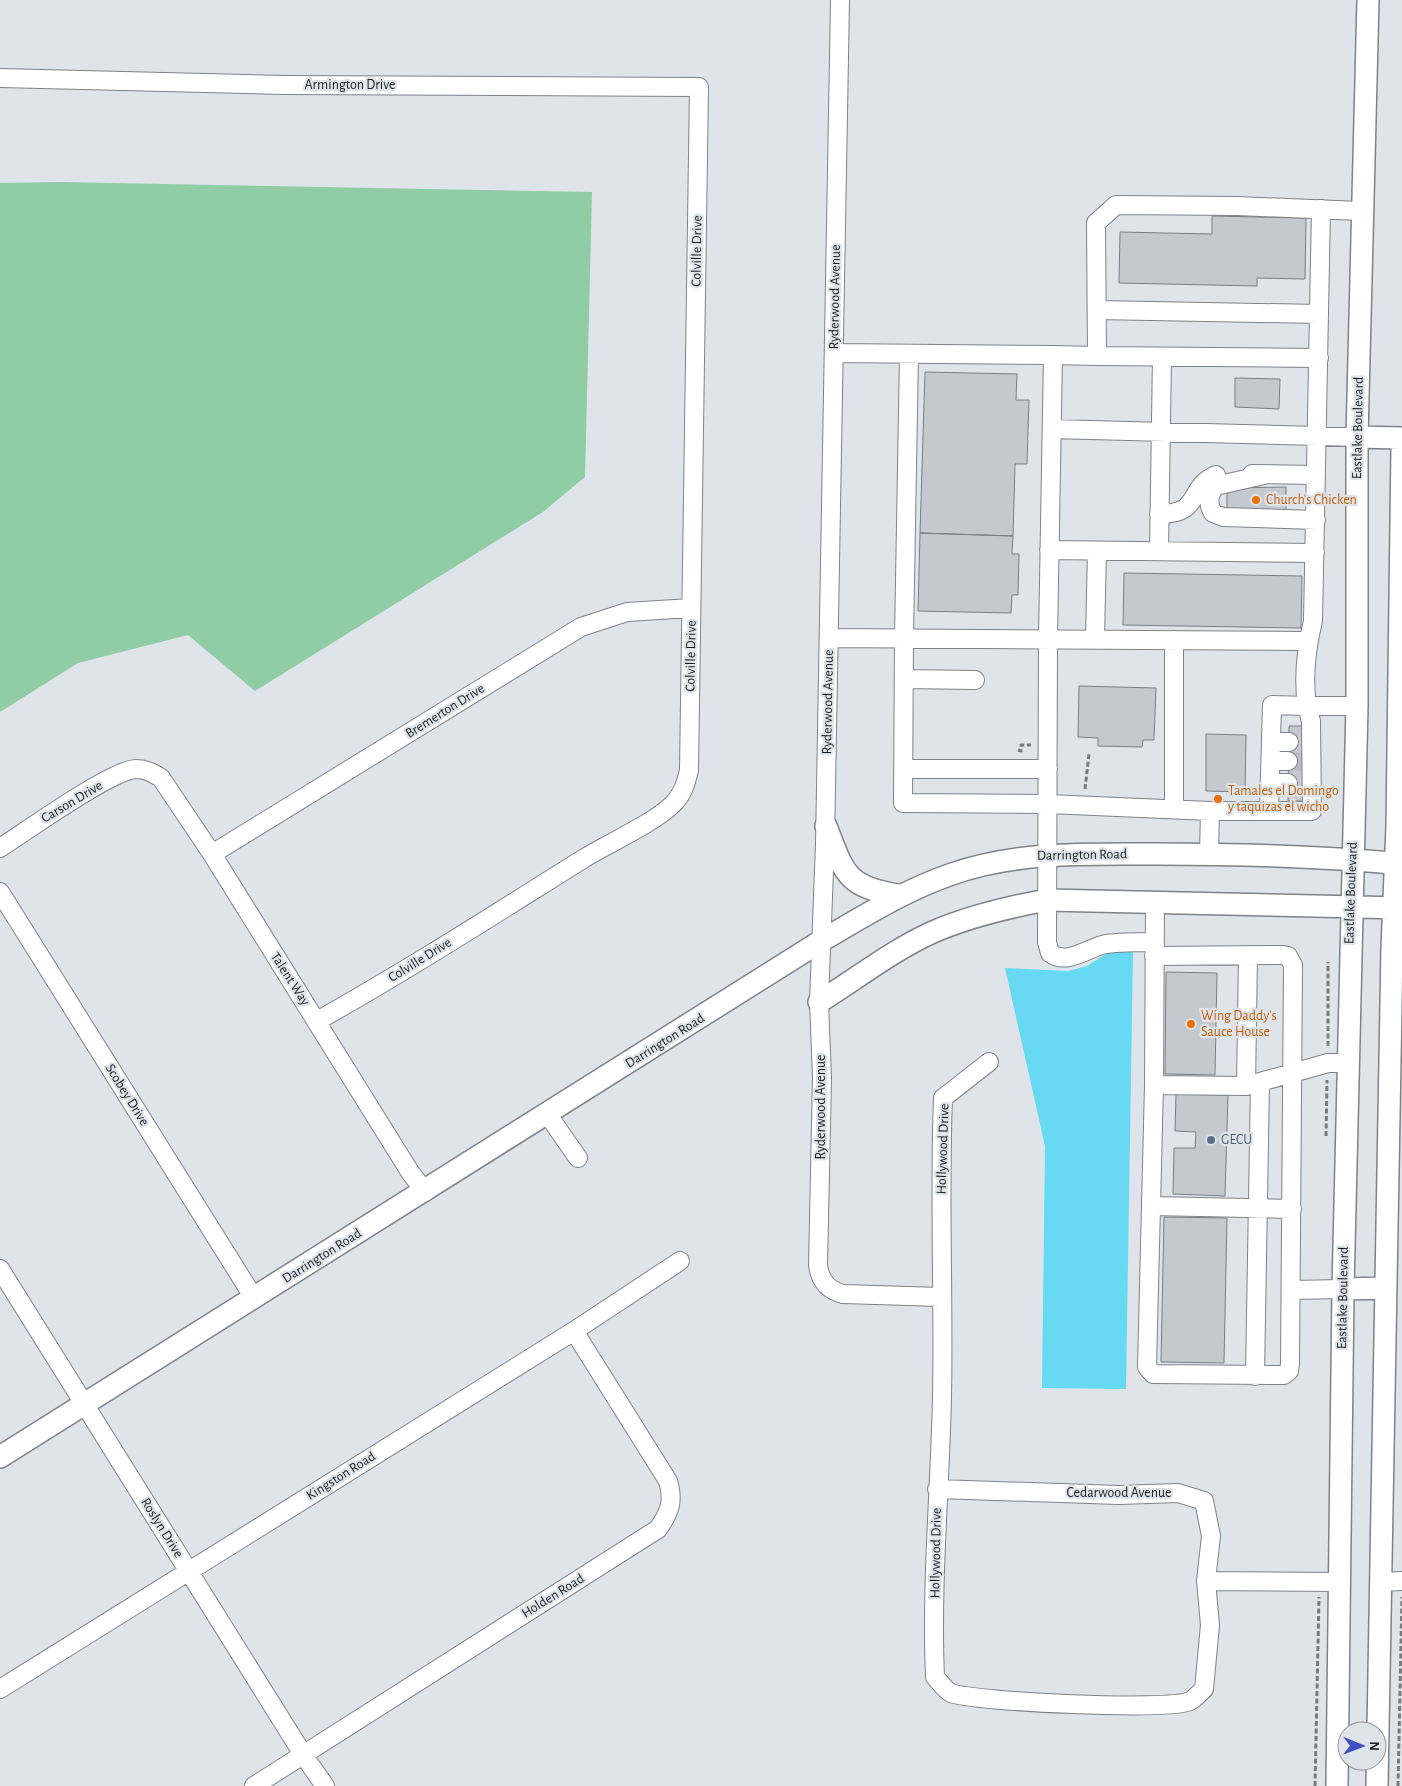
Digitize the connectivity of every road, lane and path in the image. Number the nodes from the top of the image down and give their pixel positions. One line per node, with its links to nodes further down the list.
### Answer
1 (840, 0): 9 (street, Ryderwood Avenue)
2 (1368, 0): 6 (main road, Eastlake Boulevard)
3 (0, 78): 4 (street, Armington Drive)
4 (699, 87): 29 (street, Colville Drive)
5 (1321, 209): 6 (street); 7 (street); 8 (street)
6 (1361, 211): 18 (main road, Eastlake Boulevard)
7 (1097, 310): 8 (street); 12 (street)
8 (1319, 314): 14 (street)
9 (834, 353): 10 (street); 31 (street, Ryderwood Avenue)
10 (909, 354): 11 (street); 32 (street)
11 (1053, 355): 12 (street); 15 (street)
12 (1097, 356): 13 (street)
13 (1162, 357): 14 (street); 16 (street)
14 (1319, 358): 17 (street)
15 (1052, 429): 16 (street); 25 (street)
16 (1161, 432): 17 (street); 23 (street)
17 (1317, 436): 18 (street); 22 (street)
18 (1357, 437): 19 (main road); 40 (main road, Eastlake Boulevard)
19 (1402, 438)
20 (1402, 447): 30 (main road)
21 (1264, 475): 22 (street); 23 (street); 24 (street)
22 (1316, 475): 24 (street)
23 (1160, 514): 27 (street)
24 (1316, 520): 28 (street)
25 (1049, 550): 26 (street); 33 (street)
26 (1097, 551): 27 (street); 34 (street)
27 (1159, 551): 28 (street)
28 (1315, 553): 36 (street)
29 (691, 608): 56 (street, Bremerton Drive); 72 (street, Colville Drive)
30 (1401, 609): 60 (main road)
31 (829, 638): 32 (street); 54 (street, Ryderwood Avenue)
32 (904, 638): 33 (street); 37 (street)
33 (1048, 639): 34 (street); 45 (street)
34 (1095, 639): 35 (street)
35 (1174, 640): 36 (street); 51 (street)
36 (1308, 641): 39 (street)
37 (904, 680): 38 (street); 46 (street)
38 (974, 680)
39 (1307, 706): 40 (street); 41 (street); 52 (street)
40 (1357, 706): 59 (main road, Eastlake Boulevard)
41 (1271, 742): 42 (street); 43 (street)
42 (1289, 742)
43 (1270, 761): 44 (street); 48 (street)
44 (1288, 761)
45 (1048, 769): 46 (street); 50 (street)
46 (903, 770): 50 (street)
47 (149, 771): 55 (street, Carson Drive); 56 (street, Talent Way)
48 (1270, 783): 49 (street); 52 (street)
49 (1288, 783)
50 (1048, 804): 51 (street); 57 (street)
51 (1174, 808): 53 (street)
52 (1269, 810): 53 (street)
53 (1210, 811): 58 (street)
54 (826, 826): 62 (main road); 67 (street, Ryderwood Avenue)
55 (0, 848)
56 (212, 854): 72 (street, Talent Way)
57 (1048, 854): 58 (main road, Darrington Road); 62 (main road, Darrington Road); 63 (street)
58 (1209, 854): 59 (main road, Darrington Road)
59 (1353, 859): 60 (main road, Darrington Road); 65 (main road, Eastlake Boulevard)
60 (1399, 863): 66 (main road)
61 (0, 892): 91 (street, Scobey Drive)
62 (898, 895): 67 (main road, Darrington Road)
63 (1048, 900): 64 (main road); 68 (street); 71 (main road)
64 (1155, 902): 65 (main road); 68 (street)
65 (1351, 905): 66 (main road); 75 (main road, Eastlake Boulevard)
66 (1398, 907): 87 (main road)
67 (821, 941): 71 (street, Ryderwood Avenue); 79 (main road, Darrington Road)
68 (1154, 949): 69 (street); 77 (street)
69 (1248, 955): 76 (street); 78 (street)
70 (1328, 962): 73 (path)
71 (820, 1002): 90 (street, Ryderwood Avenue)
72 (317, 1021): 81 (street, Talent Way)
73 (1328, 1047)
74 (988, 1062): 90 (street, Hollywood Drive)
75 (1347, 1063): 76 (street); 88 (main road, Eastlake Boulevard)
76 (1293, 1073): 78 (street); 84 (street)
77 (1154, 1084): 78 (street); 82 (street)
78 (1253, 1084): 83 (street)
79 (548, 1115): 80 (street); 81 (main road, Darrington Road)
80 (578, 1158)
81 (425, 1192): 91 (main road, Darrington Road)
82 (1151, 1206): 83 (street); 93 (street)
83 (1258, 1209): 84 (street); 93 (street)
84 (1292, 1209): 89 (street)
85 (680, 1260): 92 (street, Kingston Road)
86 (0, 1270): 94 (street, Roslyn Drive)
87 (1386, 1288): 88 (main road); 99 (main road)
88 (1343, 1289): 89 (street); 100 (main road, Eastlake Boulevard)
89 (1291, 1290): 93 (street)
90 (941, 1297): 96 (street, Hollywood Drive)
91 (254, 1298): 94 (main road, Darrington Road)
92 (574, 1331): 97 (street, Kingston Road); 104 (street, Holden Road)
93 (1255, 1376)
94 (86, 1404): 95 (main road, Darrington Road); 97 (street, Roslyn Drive)
95 (0, 1457)
96 (937, 1488): 98 (street, Cedarwood Avenue); 98 (street, Hollywood Drive)
97 (188, 1571): 103 (street, Kingston Road); 104 (street, Roslyn Drive)
98 (1206, 1581): 100 (street)
99 (1392, 1581): 109 (main road)
100 (1340, 1582): 108 (main road, Eastlake Boulevard)
101 (1318, 1600): 107 (path)
102 (1402, 1602): 110 (path)
103 (0, 1689)
104 (304, 1756): 105 (street, Holden Road); 106 (street, Roslyn Drive)
105 (254, 1786)
106 (325, 1786)
107 (1315, 1786)
108 (1337, 1786)
109 (1377, 1786)
110 (1398, 1786)

